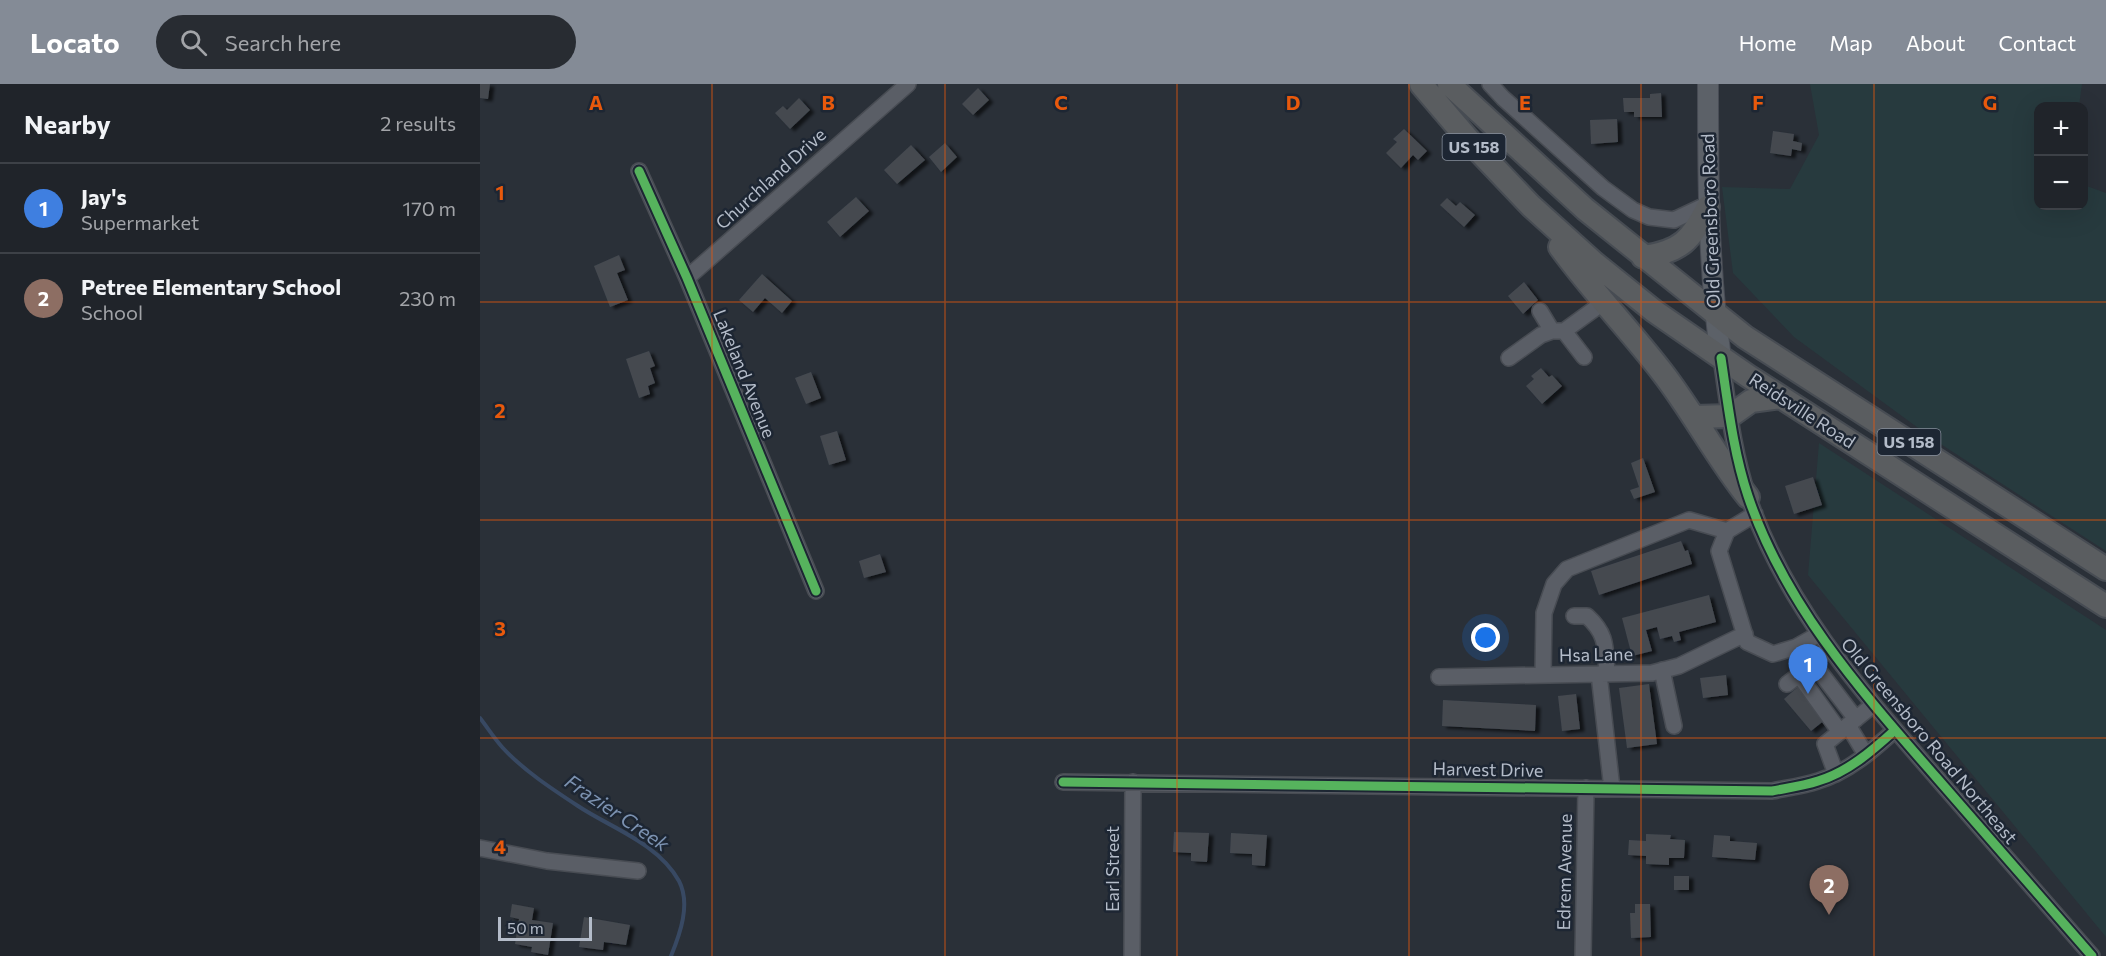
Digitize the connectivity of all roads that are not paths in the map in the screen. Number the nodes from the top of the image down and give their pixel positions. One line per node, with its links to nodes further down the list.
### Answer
1 (908, 84): 10 (street, Churchland Drive)
2 (1421, 84): 7 (highway, Reidsville Road / US 158)
3 (1449, 84): 9 (highway, Reidsville Road / US 158)
4 (1490, 84): 8 (street)
5 (1708, 84): 8 (main road, Old Greensboro Road)
6 (639, 171): 10 (street, Lakeland Avenue)
7 (1531, 206): 11 (highway); 17 (highway, Reidsville Road / US 158)
8 (1708, 206): 9 (highway); 13 (main road, Old Greensboro Road)
9 (1643, 257): 13 (highway, Reidsville Road / US 158)
10 (687, 278): 24 (street, Lakeland Avenue)
11 (1604, 302): 14 (street); 20 (highway)
12 (1540, 311): 14 (street)
13 (1714, 313): 17 (main road, Old Greensboro Road); 23 (highway, Reidsville Road / US 158)
14 (1558, 331): 15 (street); 16 (street)
15 (1584, 357)
16 (1509, 358)
17 (1720, 358): 18 (highway, Reidsville Road / US 158); 19 (street, Old Greensboro Road Northeast)
18 (1781, 397): 19 (highway); 25 (highway, Reidsville Road / US 158)
19 (1730, 416): 20 (highway); 21 (street, Old Greensboro Road Northeast)
20 (1694, 417): 21 (highway)
21 (1751, 505): 22 (street); 28 (street, Old Greensboro Road Northeast)
22 (1727, 531): 27 (street); 33 (street)
23 (2106, 569)
24 (816, 591)
25 (2106, 606)
26 (1574, 616): 32 (street)
27 (1745, 634): 28 (street); 31 (street, Hsa Lane)
28 (1819, 634): 29 (street, Old Greensboro Road Northeast)
29 (1830, 649): 30 (street); 35 (street, Old Greensboro Road Northeast)
30 (1814, 663): 36 (street); 36 (street)
31 (1662, 670): 32 (street, Hsa Lane); 37 (street)
32 (1603, 674): 33 (street, Hsa Lane); 44 (street)
33 (1543, 675): 34 (street, Hsa Lane)
34 (1439, 677)
35 (1873, 705): 36 (street); 38 (street, Old Greensboro Road Northeast)
36 (1848, 725): 39 (street); 40 (street)
37 (1674, 726)
38 (1895, 730): 39 (street, Harvest Drive); 49 (street, Old Greensboro Road Northeast)
39 (1866, 755): 40 (street, Harvest Drive)
40 (1836, 774): 44 (street, Harvest Drive)
41 (1063, 782): 42 (street, Harvest Drive)
42 (1133, 782): 43 (street, Harvest Drive); 47 (street, Earl Street)
43 (1587, 788): 44 (street, Harvest Drive); 48 (street, Edrem Avenue)
44 (1612, 789)
45 (480, 848): 46 (street)
46 (638, 871)
47 (1132, 956)
48 (1583, 956)
49 (2092, 956)

